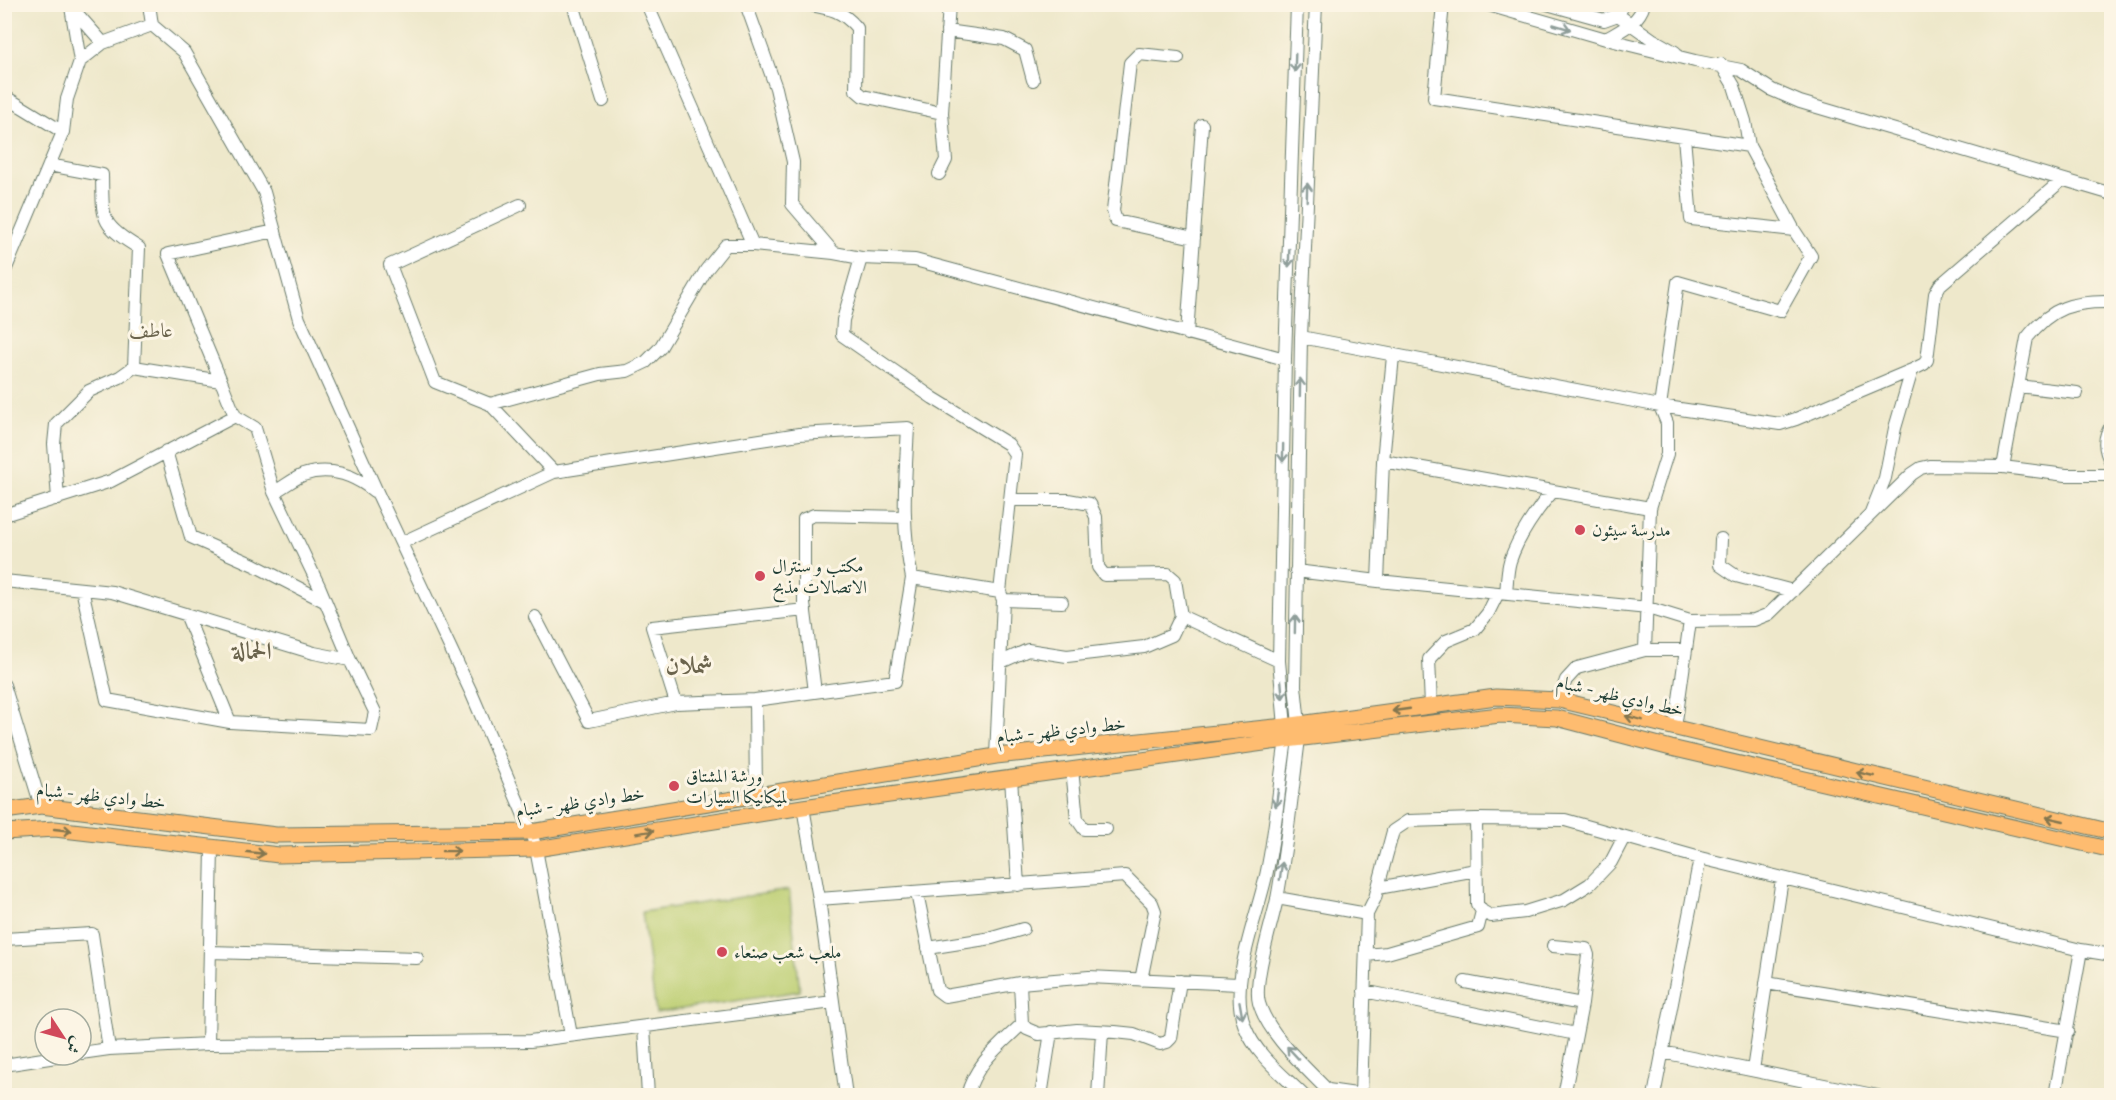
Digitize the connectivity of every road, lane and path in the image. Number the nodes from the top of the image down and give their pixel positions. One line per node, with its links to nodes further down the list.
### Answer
1 (149, 4): 15 (street)
2 (573, 4): 26 (street)
3 (648, 4): 40 (street)
4 (746, 4): 41 (street)
5 (805, 4): 27 (street)
6 (949, 4): 17 (street)
7 (1297, 4): 48 (street, one-way to 48)
8 (1316, 4): 46 (street, one-way to 8)
9 (1443, 4): 30 (street)
10 (1485, 4): 18 (street, one-way to 18)
11 (1547, 4): 14 (street)
12 (1644, 4): 16 (street)
13 (70, 6): 19 (street); 21 (street)
14 (1621, 10): 16 (street)
15 (152, 25): 19 (street); 38 (street)
16 (1630, 25): 18 (street); 22 (street)
17 (947, 32): 24 (street); 27 (street)
18 (1606, 39): 22 (street)
19 (103, 43): 21 (street)
20 (1178, 58): 39 (street)
21 (80, 61): 29 (street)
22 (1695, 61): 23 (street)
23 (1721, 64): 31 (street); 34 (street)
24 (1034, 80)
25 (4, 96): 29 (street)
26 (603, 101)
27 (942, 113): 33 (street)
28 (1202, 125): 39 (street)
29 (63, 132): 32 (street)
30 (1684, 137): 31 (street); 37 (street)
31 (1749, 146): 37 (street)
32 (49, 165): 43 (street); 49 (street)
33 (939, 174)
34 (2061, 181): 35 (street); 50 (street)
35 (2112, 194)
36 (520, 205): 54 (street)
37 (1794, 230): 55 (street)
38 (275, 231): 51 (street); 66 (street)
39 (1194, 237): 45 (street)
40 (753, 245): 41 (street); 54 (street)
41 (834, 253): 42 (street)
42 (861, 258): 45 (street); 68 (street)
43 (4, 273)
44 (2112, 302): 52 (street)
45 (1188, 334): 48 (street)
46 (1301, 337): 47 (street); 75 (street, one-way to 46)
47 (1393, 356): 55 (street); 59 (street)
48 (1285, 359): 94 (street, one-way to 94)
49 (134, 367): 51 (street); 67 (street)
50 (1912, 370): 55 (street); 72 (street)
51 (221, 381): 56 (street)
52 (2018, 386): 53 (street); 61 (street)
53 (2077, 393)
54 (490, 404): 62 (street)
55 (1660, 406): 69 (street)
56 (235, 416): 58 (street); 65 (street)
57 (2112, 425): 60 (street)
58 (166, 451): 67 (street); 83 (street)
59 (1383, 461): 64 (street); 78 (street)
60 (2112, 464)
61 (2003, 467): 63 (street); 72 (street)
62 (554, 472): 71 (street); 74 (street)
63 (2112, 475)
64 (1553, 491): 69 (street); 81 (street)
65 (274, 492): 66 (street); 83 (street)
66 (376, 492): 74 (street)
67 (58, 499): 70 (street)
68 (1011, 500): 82 (street); 88 (street)
69 (1650, 508): 85 (street)
70 (4, 515)
71 (904, 517): 76 (street); 86 (street)
72 (1870, 518): 80 (street)
73 (1721, 539): 80 (street)
74 (401, 543): 116 (street)
75 (1296, 571): 78 (street); 105 (street, one-way to 75)
76 (912, 578): 82 (street); 97 (street)
77 (4, 580): 79 (street)
78 (1378, 582): 81 (street)
79 (82, 589): 87 (street); 103 (street)
80 (1793, 591): 90 (street)
81 (1502, 594): 85 (street); 102 (street)
82 (1002, 596): 84 (street); 95 (street)
83 (324, 601): 93 (street)
84 (1062, 602)
85 (1648, 608): 90 (street); 91 (street)
86 (805, 610): 97 (street); 101 (street)
87 (186, 614): 93 (street); 103 (street)
88 (1181, 616): 94 (street); 95 (street)
89 (535, 617): 101 (street)
90 (1690, 621): 92 (street)
91 (1645, 650): 92 (street); 100 (street)
92 (1686, 650): 104 (street)
93 (350, 660): 103 (street)
94 (1279, 661): 105 (street, one-way to 105)
95 (1001, 662): 106 (street)
96 (4, 685): 98 (street)
97 (815, 692): 99 (street)
98 (7, 697): 110 (street)
99 (755, 700): 101 (street); 109 (street)
100 (1559, 700): 102 (main road, خط وادي ظهر - شبام); 104 (main road, خط وادي ظهر - شبام, one-way to 100)
101 (676, 703)
102 (1431, 706): 105 (main road, خط وادي ظهر - شبام, one-way to 105)
103 (230, 722)
104 (1675, 728): 117 (main road, خط وادي ظهر - شبام, one-way to 104)
105 (1292, 732): 106 (main road, خط وادي ظهر - شبام); 107 (main road, خط وادي ظهر - شبام); 121 (main road, خط وادي ظهر - شبام); 128 (street, one-way to 105); 146 (street, one-way to 146)
106 (996, 756): 109 (main road, خط وادي ظهر - شبام)
107 (1072, 770): 108 (main road, خط وادي ظهر - شبام); 114 (street)
108 (1011, 778): 111 (main road, خط وادي ظهر - شبام); 125 (street)
109 (756, 795): 116 (main road, خط وادي ظهر - شبام)
110 (41, 806): 112 (main road, خط وادي ظهر - شبام); 116 (main road, خط وادي ظهر - شبام)
111 (803, 807): 120 (main road, خط وادي ظهر - شبام, one-way to 111); 129 (street)
112 (4, 811)
113 (1476, 819): 118 (street); 123 (street); 126 (street)
114 (1106, 829)
115 (4, 832): 119 (main road, خط وادي ظهر - شبام, one-way to 119)
116 (531, 832): 120 (street)
117 (2112, 832)
118 (1623, 837): 122 (street); 130 (street)
119 (212, 848): 120 (main road, خط وادي ظهر - شبام, one-way to 120); 137 (street)
120 (536, 849): 156 (street)
121 (2112, 850)
122 (1700, 858): 124 (street); 160 (street)
123 (1476, 870): 126 (street); 130 (street)
124 (1782, 879): 136 (street); 145 (street)
125 (1018, 885): 127 (street); 141 (street)
126 (1378, 888): 131 (street)
127 (917, 893): 129 (street); 135 (street)
128 (1277, 898): 131 (street); 164 (street, one-way to 128)
129 (819, 899): 148 (street)
130 (1482, 911): 138 (street)
131 (1367, 914): 138 (street)
132 (1023, 929): 135 (street)
133 (4, 939): 158 (street)
134 (1552, 946): 149 (street)
135 (928, 948): 144 (street)
136 (2081, 950): 139 (street); 152 (street)
137 (210, 952): 140 (street); 157 (street)
138 (1366, 955): 147 (street)
139 (2112, 956)
140 (417, 958)
141 (1141, 980): 142 (street); 144 (street)
142 (1180, 981): 146 (street); 154 (street)
143 (1465, 982): 149 (street)
144 (1020, 983): 150 (street)
145 (1766, 983): 152 (street); 163 (street)
146 (1238, 984): 170 (street, one-way to 170)
147 (1364, 991): 155 (street); 171 (street)
148 (833, 1002): 151 (street); 166 (street)
149 (1582, 1004): 155 (street)
150 (1022, 1024): 153 (street); 167 (street)
151 (644, 1027): 156 (street); 165 (street)
152 (2068, 1031): 175 (street)
153 (1051, 1032): 154 (street); 168 (street)
154 (1102, 1032): 169 (street)
155 (1576, 1034): 172 (street)
156 (571, 1035): 157 (street)
157 (208, 1044): 158 (street)
158 (109, 1049): 159 (street)
159 (93, 1051)
160 (1662, 1052): 163 (street); 173 (street)
161 (33, 1061): 162 (street)
162 (4, 1065)
163 (1753, 1070): 174 (street)
164 (1330, 1093): 171 (street)
165 (648, 1095)
166 (846, 1095)
167 (967, 1095)
168 (1041, 1095)
169 (1098, 1095)
170 (1304, 1095)
171 (1366, 1095)
172 (1564, 1095)
173 (1654, 1095)
174 (1878, 1095)
175 (2055, 1095)

